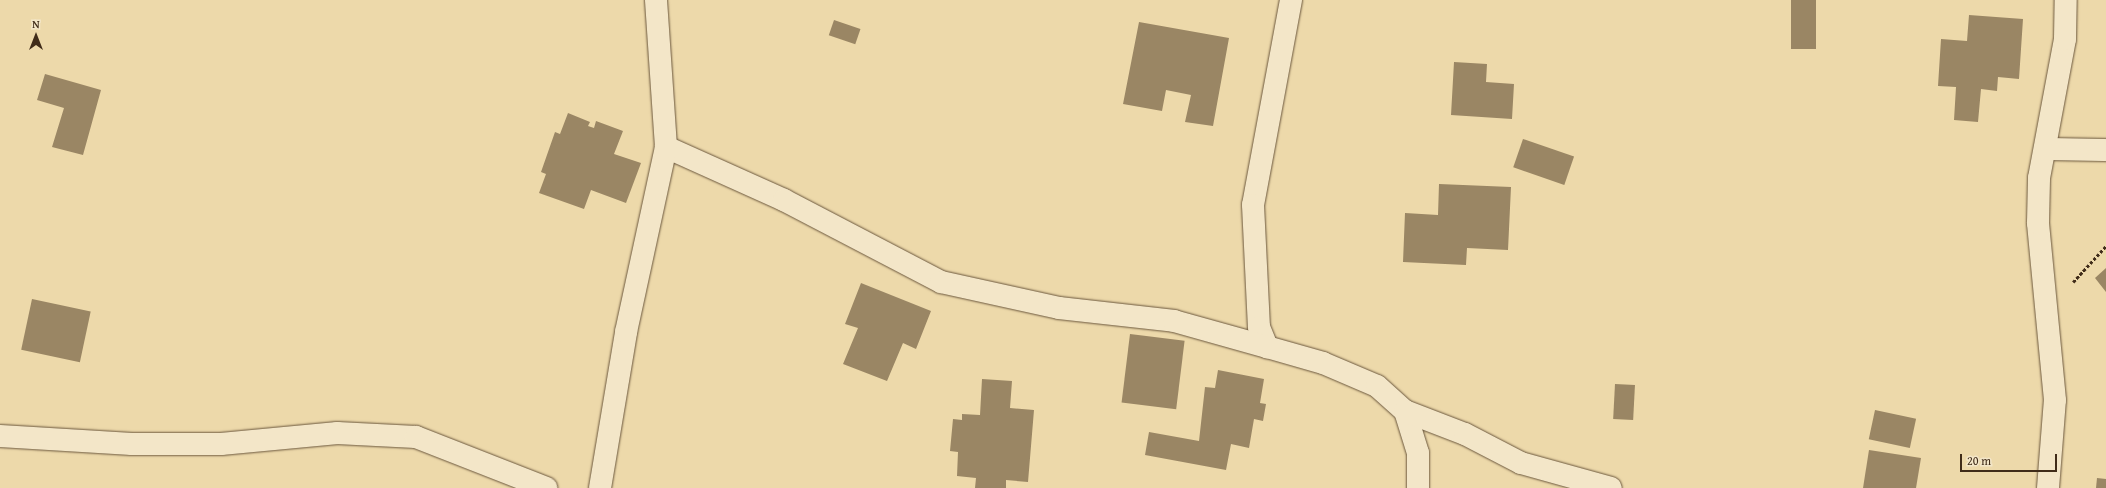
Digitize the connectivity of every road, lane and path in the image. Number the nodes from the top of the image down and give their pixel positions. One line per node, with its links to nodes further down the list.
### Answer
1 (656, 0): 4 (street)
2 (1291, 0): 9 (street)
3 (2066, 0): 5 (street)
4 (666, 147): 9 (street); 13 (street)
5 (2047, 149): 6 (street); 8 (street)
6 (2106, 150)
7 (2106, 246): 8 (path)
8 (2049, 306): 16 (street)
9 (1267, 347): 10 (street)
10 (1405, 411): 14 (street); 15 (street)
11 (0, 436): 12 (street)
12 (546, 488)
13 (600, 488)
14 (1418, 488)
15 (1611, 488)
16 (2048, 488)

